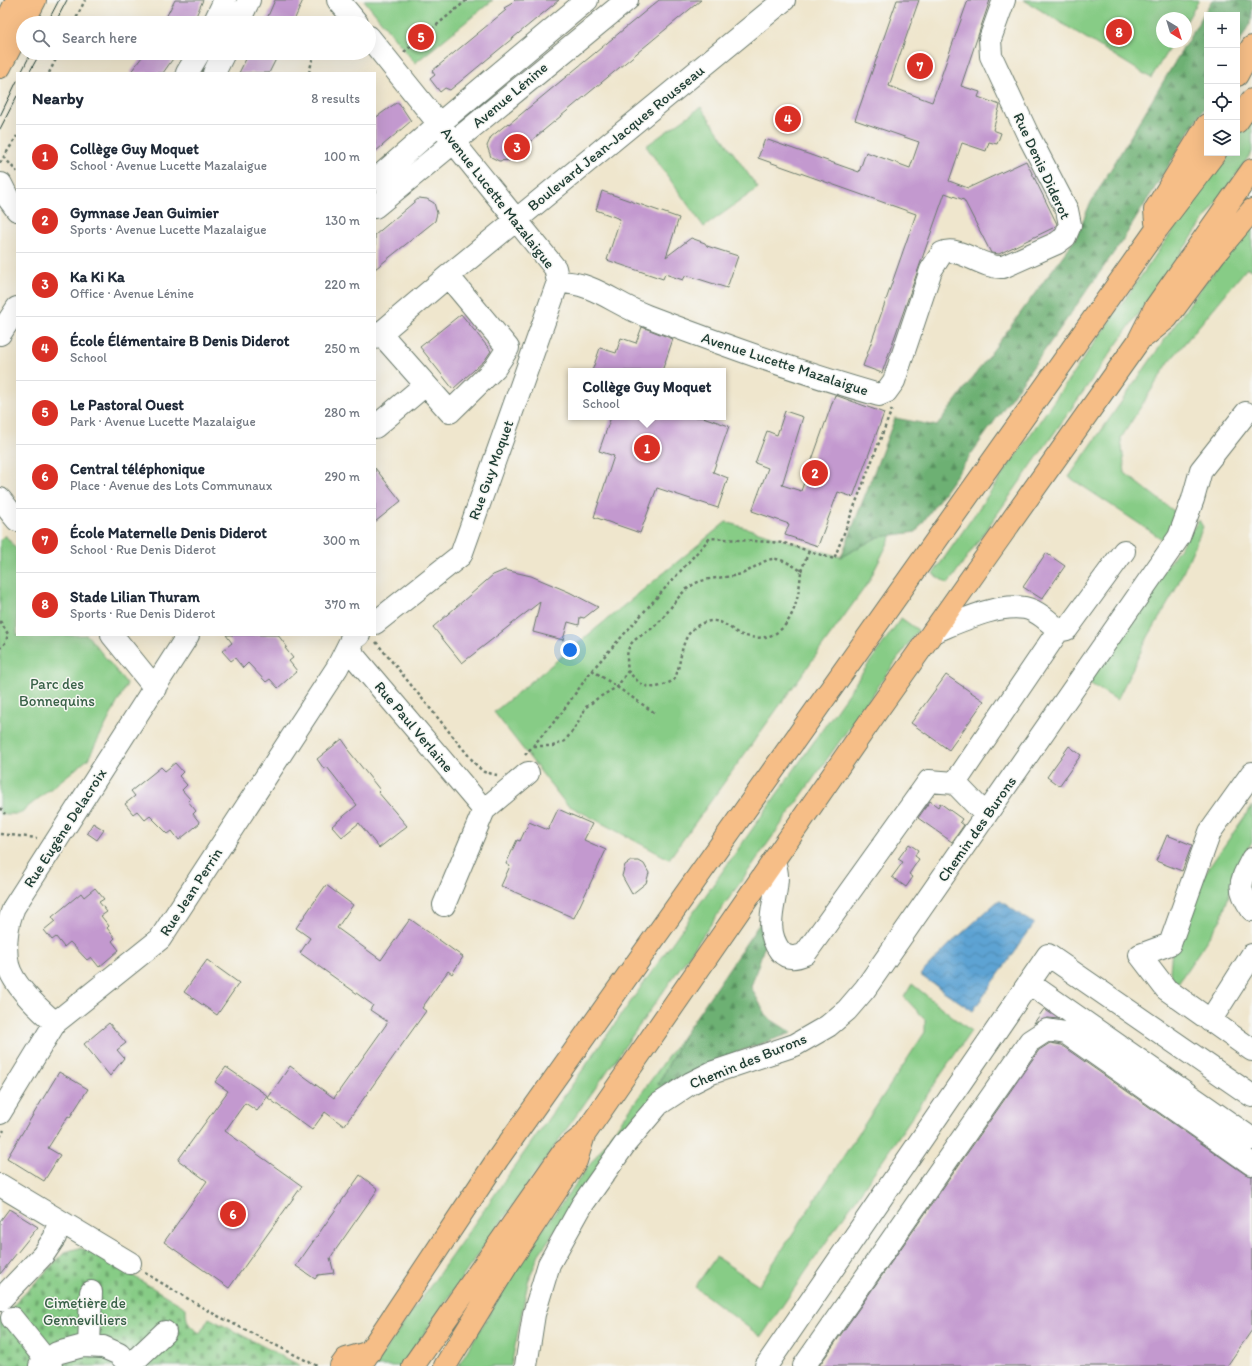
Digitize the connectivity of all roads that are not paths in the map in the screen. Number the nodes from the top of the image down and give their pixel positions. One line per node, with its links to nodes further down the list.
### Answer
1 (17, 0): 14 (main road)
2 (35, 0): 10 (main road)
3 (225, 0): 11 (street)
4 (249, 0): 12 (street)
5 (338, 0): 13 (street)
6 (588, 0): 26 (street, Avenue Lénine)
7 (627, 0): 28 (street, Avenue Lénine)
8 (784, 0): 37 (street, Boulevard Jean-Jacques Rousseau)
9 (1004, 0): 46 (street, Rue Denis Diderot)
10 (27, 16)
11 (217, 16)
12 (241, 16)
13 (352, 16)
14 (0, 34)
15 (16, 36): 20 (main road)
16 (376, 45): 26 (street, Avenue Lucette Mazalaigue)
17 (1252, 46): 21 (main road)
18 (195, 60): 22 (street)
19 (220, 60): 23 (street)
20 (0, 67)
21 (1240, 69)
22 (188, 72)
23 (214, 72)
24 (1252, 100): 25 (main road)
25 (1238, 120)
26 (439, 124): 28 (street, Avenue Lucette Mazalaigue); 32 (street, Avenue Lénine)
27 (1204, 130): 38 (main road)
28 (454, 141): 34 (street, Avenue Lénine); 37 (street, Avenue Lucette Mazalaigue)
29 (1213, 156): 38 (main road)
30 (1252, 170): 44 (main road)
31 (5, 175): 33 (street); 35 (street)
32 (376, 179)
33 (16, 196)
34 (376, 206)
35 (16, 209)
36 (1252, 210): 44 (main road)
37 (517, 219): 39 (street, Boulevard Jean-Jacques Rousseau); 40 (street, Avenue Lucette Mazalaigue)
38 (1157, 229): 85 (main road)
39 (448, 276): 43 (street, Boulevard Jean-Jacques Rousseau); 45 (street)
40 (558, 282): 46 (street, Avenue Lucette Mazalaigue); 50 (street, Rue Guy Moquet)
41 (16, 310): 42 (street)
42 (0, 334)
43 (378, 336): 45 (street)
44 (1138, 342): 52 (main road)
45 (425, 385): 48 (street)
46 (887, 388)
47 (1246, 413): 62 (street, Chemin des Burons)
48 (376, 426)
49 (1124, 551): 51 (street)
50 (376, 623)
51 (1058, 631): 52 (street); 60 (street)
52 (933, 632): 64 (main road)
53 (113, 636): 57 (street)
54 (187, 636): 57 (street, Rue Eugène Delacroix)
55 (361, 636): 61 (street, Rue Paul Verlaine)
56 (361, 636): 70 (street, Rue Jean Perrin)
57 (155, 688): 70 (street, Rue Eugène Delacroix)
58 (525, 766): 61 (street)
59 (1252, 773): 69 (street)
60 (954, 783): 62 (street); 64 (street)
61 (484, 810): 65 (street)
62 (986, 816): 91 (street, Chemin des Burons)
63 (1252, 859): 66 (street)
64 (774, 861): 74 (main road)
65 (444, 905)
66 (1252, 910)
67 (1252, 955): 69 (street)
68 (1029, 983): 72 (street); 75 (street); 92 (street)
69 (1210, 1020): 71 (street)
70 (55, 1023): 73 (street, Rue Jean Perrin)
71 (1252, 1050)
72 (1252, 1096)
73 (0, 1113)
74 (584, 1135): 89 (main road); 90 (main road)
75 (1252, 1139)
76 (1252, 1164): 93 (street)
77 (0, 1185): 78 (street)
78 (58, 1221): 79 (street); 81 (street)
79 (130, 1263)
80 (91, 1292): 84 (street)
81 (0, 1300)
82 (12, 1318): 86 (street)
83 (165, 1332): 87 (street)
84 (89, 1346): 86 (street); 87 (street)
85 (365, 1359): 88 (main road)
86 (46, 1364)
87 (129, 1366)
88 (341, 1366)
89 (412, 1366)
90 (445, 1366)
91 (526, 1366)
92 (766, 1366)
93 (804, 1366)

